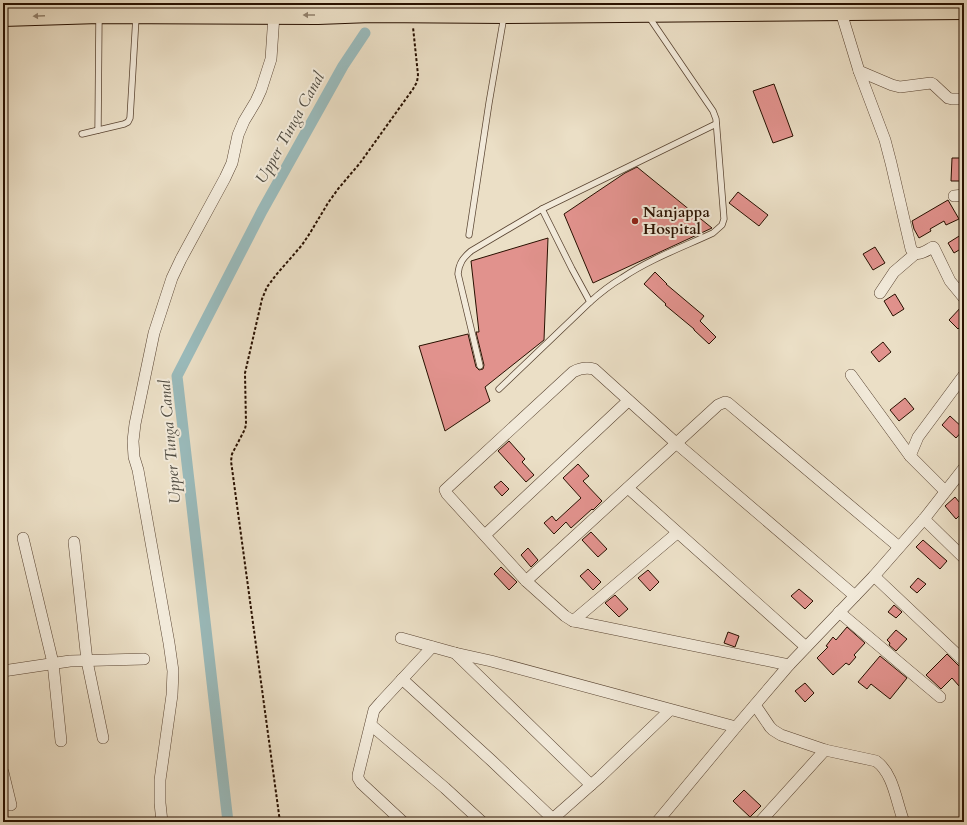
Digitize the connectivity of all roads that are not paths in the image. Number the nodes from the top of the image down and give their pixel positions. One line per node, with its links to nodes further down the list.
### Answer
1 (371, 8): 6 (highway); 8 (highway, one-way to 8)
2 (964, 10): 3 (highway)
3 (841, 12): 7 (highway); 10 (street)
4 (99, 14): 5 (highway); 9 (highway, one-way to 9); 13 (lane)
5 (136, 14): 8 (highway); 13 (lane)
6 (504, 14): 7 (highway); 16 (lane)
7 (647, 14): 12 (lane)
8 (274, 15): 66 (street)
9 (3, 17)
10 (859, 71): 11 (street); 17 (street)
11 (964, 99)
12 (716, 124): 15 (lane); 20 (lane)
13 (98, 130): 14 (lane)
14 (82, 134)
15 (542, 209): 20 (lane); 21 (lane)
16 (468, 235)
17 (915, 254): 18 (street); 19 (street)
18 (880, 293)
19 (964, 298)
20 (590, 302): 24 (lane)
21 (480, 366)
22 (851, 374): 27 (street)
23 (964, 375): 27 (street)
24 (499, 388)
25 (628, 401): 26 (street); 33 (street); 33 (street)
26 (676, 444): 29 (street); 36 (street); 40 (street)
27 (910, 456): 30 (street)
28 (964, 468): 30 (street)
29 (628, 488): 32 (street); 39 (street)
30 (945, 491): 31 (street)
31 (924, 519): 36 (street); 37 (street)
32 (677, 533): 42 (street); 44 (street)
33 (485, 535): 39 (street)
34 (23, 538): 50 (street)
35 (74, 542): 48 (street)
36 (899, 547): 38 (street)
37 (964, 558)
38 (874, 576): 40 (street); 49 (street)
39 (526, 582): 42 (street)
40 (855, 596): 41 (street)
41 (839, 612): 44 (street); 54 (street)
42 (573, 620): 51 (street)
43 (401, 638): 45 (street)
44 (806, 646): 51 (street)
45 (432, 647): 46 (street); 53 (street)
46 (455, 653): 56 (street); 63 (street)
47 (144, 659): 48 (street)
48 (87, 661): 50 (street); 59 (street)
49 (964, 661)
50 (53, 663): 52 (street); 60 (street)
51 (789, 665): 55 (street)
52 (3, 671)
53 (402, 679): 57 (street); 65 (street)
54 (940, 697)
55 (755, 705): 58 (street); 61 (street)
56 (670, 710): 58 (street); 63 (street)
57 (371, 725): 67 (street); 68 (street)
58 (736, 727): 69 (street)
59 (103, 738)
60 (61, 741)
61 (825, 750): 70 (street); 71 (street)
62 (3, 772): 64 (street)
63 (591, 785): 65 (street)
64 (11, 805)
65 (551, 820)
66 (162, 822)
67 (403, 822)
68 (482, 822)
69 (657, 822)
70 (760, 822)
71 (904, 822)

